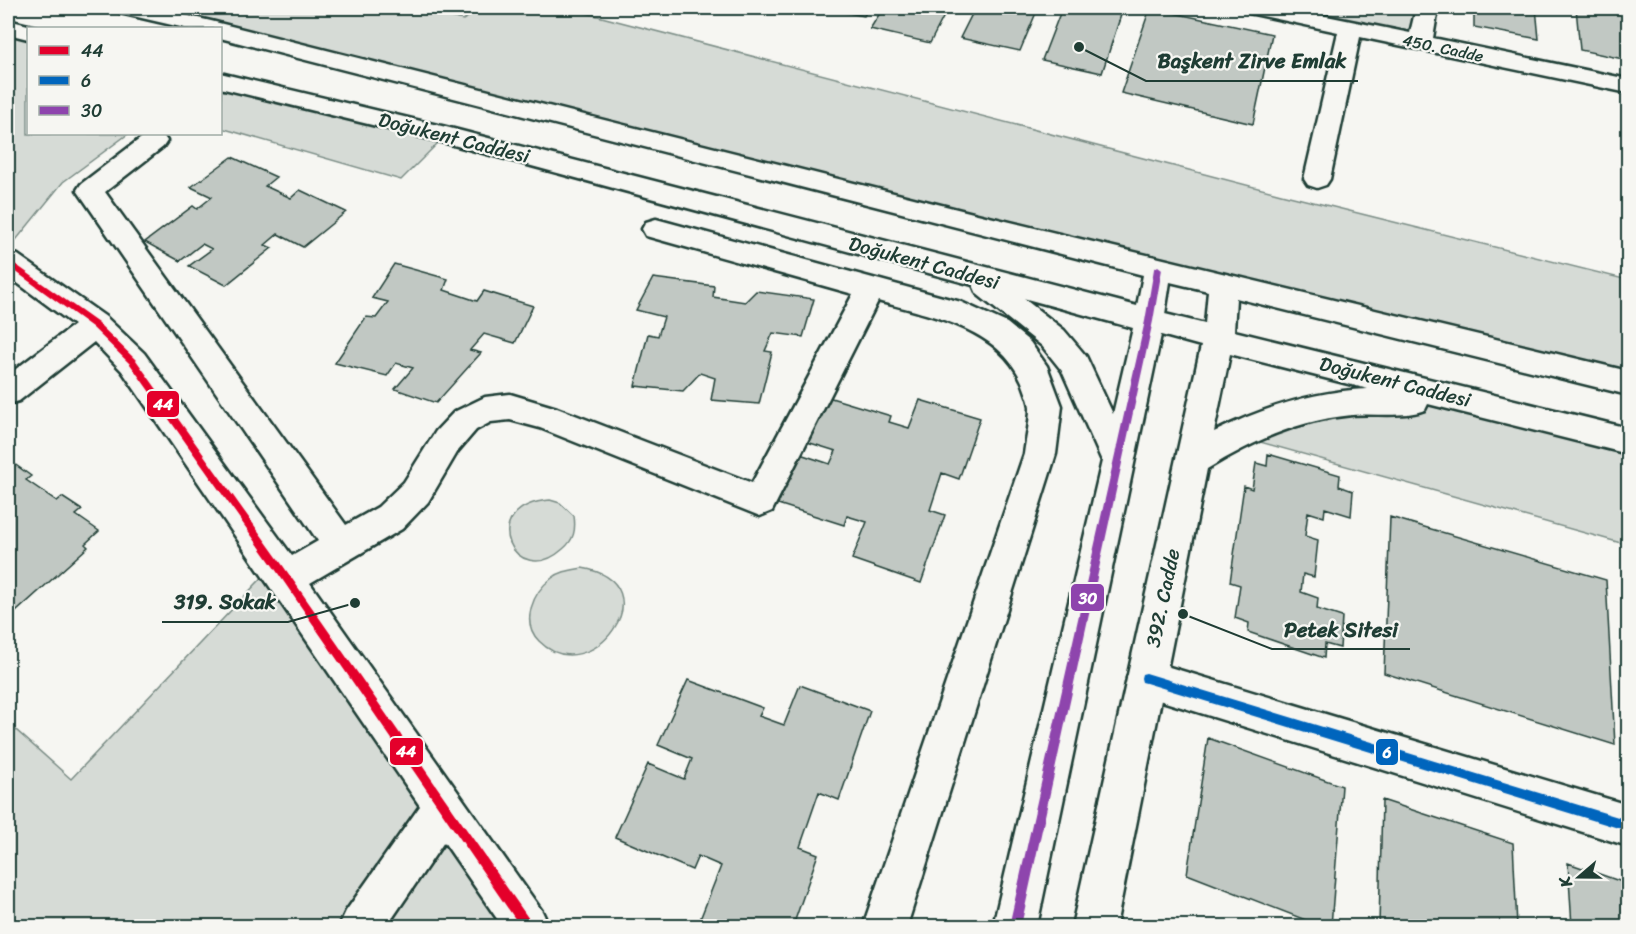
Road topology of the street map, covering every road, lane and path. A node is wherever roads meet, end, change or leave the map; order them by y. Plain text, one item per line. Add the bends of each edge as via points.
1 (128, 8) edge
2 (1257, 8) edge
3 (1427, 8) edge
4 (8, 27) edge
5 (207, 27) edge
6 (1350, 29) junction
7 (27, 32) edge
8 (222, 32) edge
9 (1420, 43) junction
10 (222, 80) edge
11 (1629, 86) edge
12 (154, 141) dead end
13 (1317, 179) dead end
14 (656, 229) dead end
15 (8, 262) edge
16 (1158, 269) junction
17 (974, 276) junction
18 (1223, 285) junction
19 (870, 288) junction
20 (1149, 321) junction
21 (95, 325) junction
22 (1218, 339) junction
23 (1629, 383) edge
24 (8, 392) edge
25 (1485, 404) junction
26 (1629, 441) edge
27 (1192, 461) junction
28 (1118, 462) junction
29 (341, 546) junction
30 (286, 578) junction
31 (1146, 678) junction
32 (444, 807) junction
33 (1629, 826) edge
34 (362, 927) edge
35 (527, 927) edge
36 (885, 927) edge
37 (1015, 927) edge
38 (1094, 927) edge

1 - 5 main road
2 - 6 main road, 450. Cadde
3 - 9 main road
4 - 7 main road
6 - 9 main road, 450. Cadde
6 - 13 main road
8 - 16 main road
9 - 11 main road, 450. Cadde
10 - 17 main road, Doğukent Caddesi via 446,135
12 - 29 main road via 90,190
14 - 19 main road
15 - 21 main road
16 - 18 main road
16 - 20 main road
17 - 20 main road, Doğukent Caddesi
17 - 28 main road via 1027,315 1075,365
18 - 22 main road, 392. Cadde
18 - 23 main road
19 - 29 main road via 760,501 546,417 510,407 485,410 465,421 447,441 416,492 390,518
19 - 36 main road via 951,310 996,331 1019,350 1036,375 1046,406 1040,454
20 - 22 main road, Doğukent Caddesi
20 - 28 main road
21 - 24 main road
21 - 30 main road via 133,362
22 - 25 main road, Doğukent Caddesi
22 - 27 main road, 392. Cadde
25 - 26 main road, Doğukent Caddesi
25 - 27 main road via 1374,399 1313,408 1262,422
27 - 31 main road, 392. Cadde
28 - 37 main road
29 - 30 main road
30 - 32 main road
31 - 33 main road
31 - 38 main road, 392. Cadde
32 - 34 main road
32 - 35 main road

